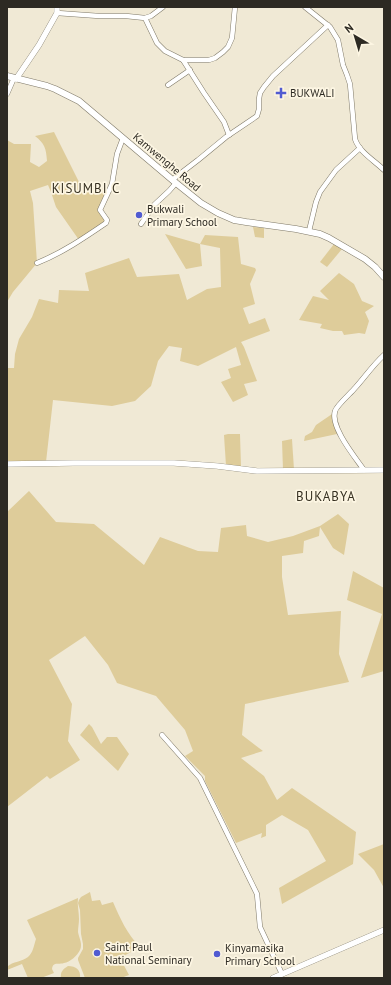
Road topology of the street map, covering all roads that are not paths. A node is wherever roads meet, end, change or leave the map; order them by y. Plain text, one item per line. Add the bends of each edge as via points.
1 (163, 7) edge
2 (235, 7) edge
3 (305, 7) edge
4 (56, 9) edge
5 (145, 18) junction
6 (328, 25) junction
7 (183, 60) junction
8 (190, 70) junction
9 (12, 78) edge
10 (168, 85) dead end
11 (7, 94) edge
12 (229, 135) junction
13 (123, 138) junction
14 (360, 148) junction
15 (384, 170) edge
16 (174, 181) junction
17 (141, 224) dead end
18 (309, 231) junction
19 (37, 263) dead end
20 (384, 277) edge
21 (384, 356) edge
22 (7, 464) edge
23 (364, 470) junction
24 (384, 470) edge
25 (162, 735) dead end
26 (384, 930) edge
27 (282, 974) junction
28 (273, 978) edge

1 - 5 street
2 - 7 street via 232,38 224,52 208,60
3 - 6 street
4 - 5 street via 99,16
4 - 9 street via 39,45
5 - 7 street via 161,48
6 - 12 street via 264,87 260,93 257,116
6 - 14 street via 338,40 350,84 355,139
7 - 8 street
8 - 10 street
8 - 12 street via 224,122
9 - 11 street
9 - 13 main road, Kamwenghe Road via 47,86 79,101
12 - 16 street
13 - 16 main road, Kamwenghe Road
13 - 19 street via 112,184 100,210 107,220 106,223 82,240
14 - 15 street
14 - 18 street via 336,170 320,192
16 - 17 street
16 - 18 main road, Kamwenghe Road via 201,203 234,220
18 - 20 main road, Kamwenghe Road via 329,238 356,254
21 - 23 street via 334,412 337,428
22 - 23 street via 174,464 257,471
23 - 24 street
25 - 27 street via 200,778 257,894 260,927
26 - 27 street
27 - 28 street

